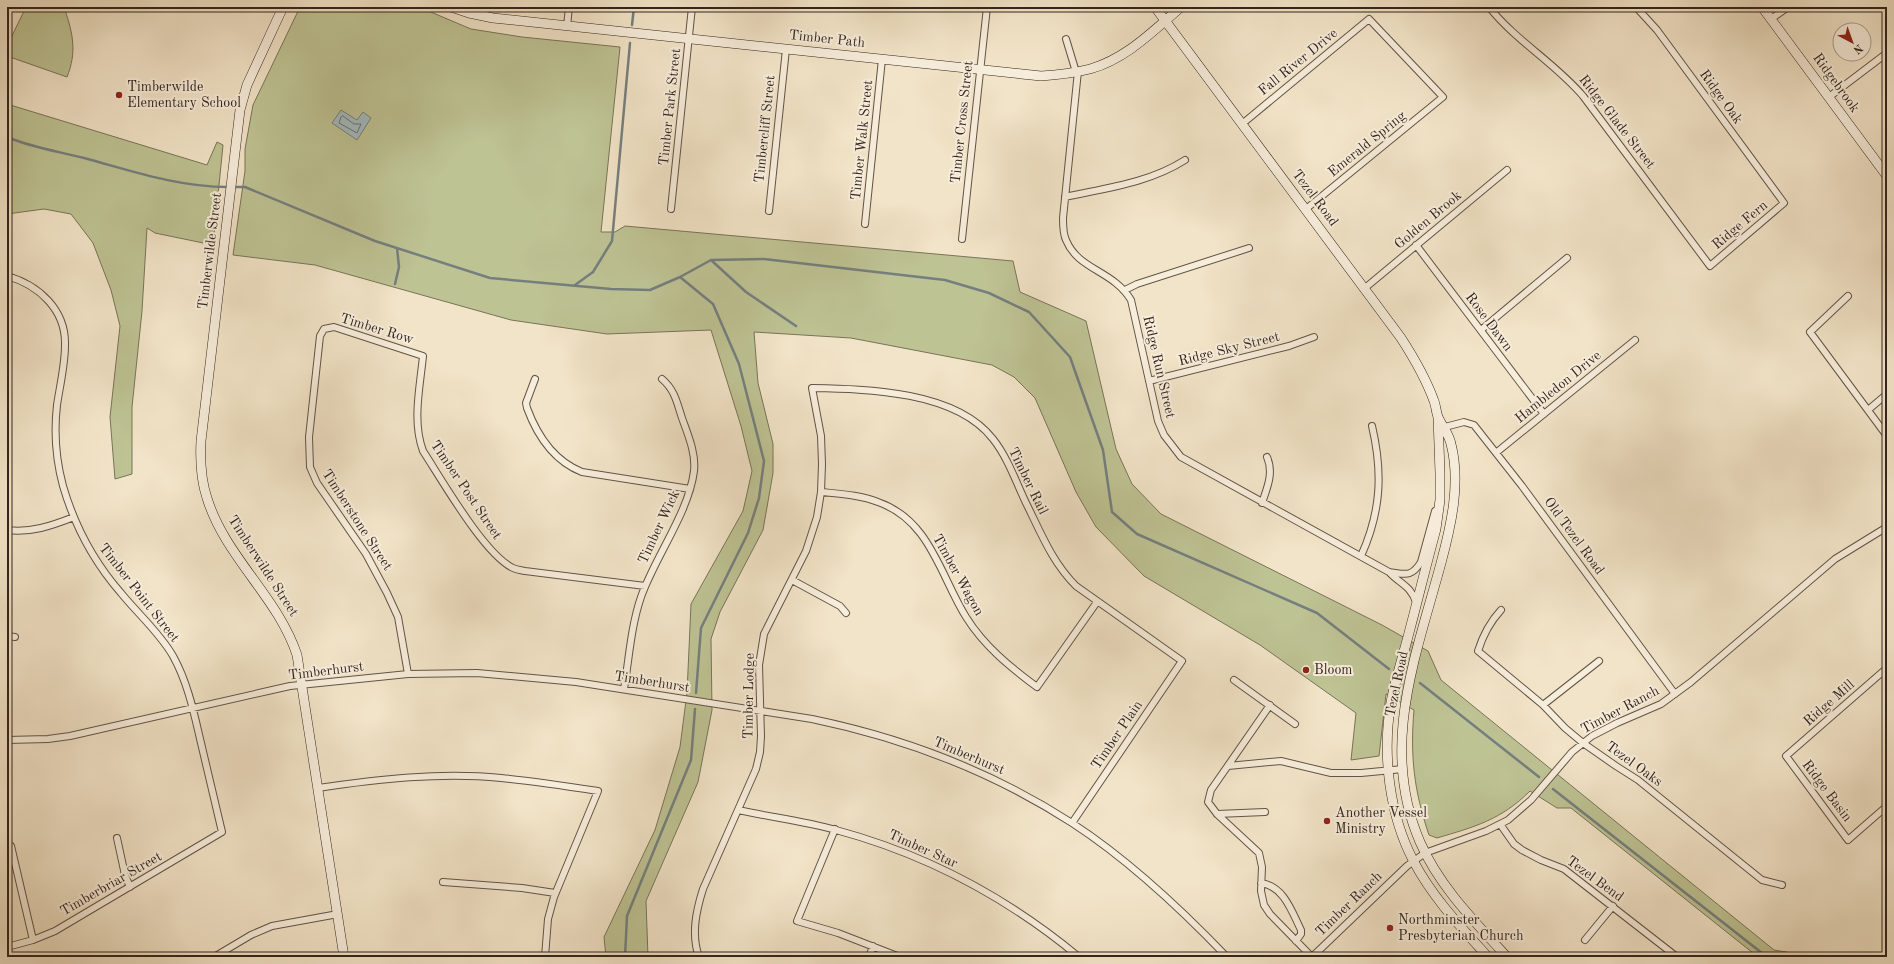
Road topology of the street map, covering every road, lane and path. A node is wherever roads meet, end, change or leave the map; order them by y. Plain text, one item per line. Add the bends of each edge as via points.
1 (283, 7) edge
2 (451, 7) edge
3 (569, 7) edge
4 (692, 7) edge
5 (987, 7) edge
6 (1155, 7) edge
7 (1181, 7) edge
8 (1489, 7) edge
9 (1636, 7) edge
10 (1762, 7) edge
11 (1788, 7) edge
12 (1771, 18) junction
13 (1165, 21) junction
14 (567, 26) junction
15 (689, 39) junction
16 (1066, 39) dead end
17 (786, 49) junction
18 (1887, 53) edge
19 (882, 59) junction
20 (980, 70) junction
21 (1077, 71) junction
22 (1443, 97) joint
23 (1828, 97) junction
24 (1242, 124) junction
25 (1185, 160) dead end
26 (1507, 170) dead end
27 (1887, 176) edge
28 (1065, 197) junction
29 (1784, 203) joint
30 (671, 209) dead end
31 (1306, 209) junction
32 (769, 211) dead end
33 (865, 224) dead end
34 (962, 239) dead end
35 (1416, 244) junction
36 (1249, 248) dead end
37 (1567, 258) dead end
38 (1710, 266) joint
39 (7, 276) edge
40 (1365, 288) junction
41 (1125, 290) junction
42 (1848, 296) dead end
43 (324, 329) joint
44 (1481, 330) junction
45 (1314, 337) dead end
46 (1635, 340) dead end
47 (423, 356) joint
48 (535, 379) dead end
49 (662, 379) dead end
50 (1149, 382) junction
51 (812, 388) joint
52 (1887, 394) edge
53 (1868, 410) junction
54 (1544, 414) junction
55 (1372, 426) dead end
56 (1441, 428) junction
57 (1887, 436) edge
58 (1497, 452) junction
59 (1267, 457) dead end
60 (690, 488) junction
61 (821, 492) junction
62 (1440, 497) junction
63 (1262, 503) junction
64 (74, 518) junction
65 (1887, 527) edge
66 (7, 530) edge
67 (1361, 556) junction
68 (1389, 572) junction
69 (792, 580) junction
70 (645, 586) junction
71 (1097, 602) junction
72 (1417, 604) junction
73 (1501, 610) dead end
74 (846, 613) dead end
75 (7, 636) edge
76 (15, 637) dead end
77 (1182, 661) joint
78 (1599, 661) dead end
79 (1887, 668) edge
80 (408, 674) junction
81 (1234, 680) dead end
82 (302, 685) junction
83 (624, 689) junction
84 (1675, 694) junction
85 (1270, 705) junction
86 (1543, 705) junction
87 (193, 708) junction
88 (760, 711) junction
89 (1295, 724) dead end
90 (7, 740) edge
91 (1583, 743) junction
92 (1786, 756) joint
93 (1228, 766) junction
94 (1403, 769) junction
95 (1389, 771) junction
96 (318, 788) junction
97 (1887, 806) edge
98 (738, 810) junction
99 (1265, 812) dead end
100 (1216, 814) junction
101 (1072, 823) junction
102 (1500, 824) junction
103 (835, 829) junction
104 (222, 832) joint
105 (117, 838) dead end
106 (9, 846) edge
107 (1425, 853) junction
108 (1413, 861) junction
109 (443, 882) dead end
110 (1261, 883) junction
111 (1782, 885) dead end
112 (130, 886) junction
113 (555, 892) junction
114 (1613, 906) junction
115 (338, 914) junction
116 (33, 940) junction
117 (1585, 940) dead end
118 (1296, 941) junction
119 (873, 946) junction
120 (7, 947) edge
121 (224, 954) edge
122 (214, 957) edge
123 (344, 957) edge
124 (545, 957) edge
125 (699, 957) edge
126 (869, 957) edge
127 (900, 957) edge
128 (1079, 957) edge
129 (1227, 957) edge
130 (1312, 957) edge
131 (1488, 957) edge
132 (1507, 957) edge
133 (1677, 957) edge

1 - 82 street, Timberwilde Street via 243,97 239,118 201,441 201,471 207,499 223,533 285,625 297,655
2 - 14 street, Timber Path via 469,14 493,18
3 - 14 street
4 - 15 street, Timber Park Street
5 - 20 street, Timber Cross Street
6 - 13 street, Tezel Road
7 - 13 street, Timber Path
8 - 38 street, Ridge Glade Street via 1522,40 1569,79
9 - 29 street, Ridge Oak via 1657,30
10 - 12 street, Ridgebrook
11 - 12 street
12 - 23 street, Ridgebrook
13 - 21 street, Timber Path via 1120,56
13 - 24 street, Tezel Road
14 - 15 street, Timber Path
15 - 17 street, Timber Path
15 - 30 street, Timber Park Street
16 - 21 street
17 - 19 street, Timber Path
17 - 32 street, Timbercliff Street
18 - 23 street
19 - 20 street, Timber Path
19 - 33 street, Timber Walk Street
20 - 21 street, Timber Path via 1041,76
20 - 34 street, Timber Cross Street
21 - 28 street, Ridge Run Street
22 - 24 street, Fall River Drive via 1369,19
22 - 31 street, Emerald Spring
23 - 27 street, Ridgebrook
24 - 31 street, Tezel Road
25 - 28 street via 1148,178
26 - 35 street, Golden Brook
28 - 41 street, Ridge Run Street via 1065,239 1073,252 1083,262 1111,278
29 - 38 street, Ridge Fern
31 - 40 street, Tezel Road
35 - 40 street, Golden Brook
35 - 44 street, Rose Dawn
36 - 41 street
37 - 44 street
39 - 64 street, Timber Point Street via 26,283 44,296 54,308 63,328 64,358 56,432 62,479
40 - 56 street, Tezel Road via 1412,354 1434,401
41 - 50 street, Ridge Run Street via 1134,308
42 - 53 street via 1810,332
43 - 47 street, Timber Row via 334,327
43 - 80 street, Timberstone Street via 320,336 309,437 310,467 317,483 366,554 387,593 398,617
44 - 54 street, Rose Dawn
45 - 50 street, Ridge Sky Street via 1289,346
46 - 54 street, Hambledon Drive
47 - 70 street, Timber Post Street via 416,426 418,439 423,451 487,546 513,568
48 - 60 street via 526,403 527,408 544,443 566,464 582,472
49 - 60 street, Timber Wick via 672,388 692,446 694,471
50 - 63 street, Ridge Run Street via 1158,422 1173,450
51 - 61 street, Timber Lodge via 821,436
51 - 71 street, Timber Rail via 903,395 952,408 970,418 986,431 999,448 1056,564 1076,586
52 - 53 street
53 - 57 street
54 - 58 street, Hambledon Drive
55 - 67 street via 1379,464 1379,497 1374,521
56 - 58 street, Old Tezel Road via 1464,422 1474,426
56 - 62 street, Tezel Road
56 - 94 street, Tezel Road via 1451,444 1454,469 1453,511 1405,698
58 - 84 street, Old Tezel Road
59 - 63 street via 1270,463 1270,478
60 - 70 street, Timber Wick
61 - 69 street, Timber Lodge via 814,530
61 - 71 street, Timber Wagon via 877,501 911,521 926,540 966,617 977,632 1007,665 1037,687
62 - 68 street, Ridge Run Street via 1417,568 1408,574
62 - 72 street, Tezel Road via 1436,529
63 - 67 street, Ridge Run Street
64 - 66 street via 36,530
64 - 87 street, Timber Point Street via 102,571 172,654 186,683
65 - 84 street, Timber Ranch via 1835,559
67 - 68 street, Ridge Run Street
68 - 72 street, Ridge Run Street via 1397,581 1409,588
69 - 74 street via 840,606
69 - 88 street, Timber Lodge via 763,640 759,665
70 - 83 street, Timber Wick via 635,621
71 - 77 street, Timber Rail
72 - 95 street, Tezel Road via 1391,702
73 - 86 street, Tezel Oaks via 1484,632 1478,651
75 - 76 street
77 - 101 street, Timber Plain
78 - 86 street
79 - 92 street, Ridge Mill
80 - 82 street, Timberhurst
80 - 83 street, Timberhurst via 477,673
81 - 85 street
82 - 87 street, Timberhurst
82 - 96 street, Timberwilde Street
83 - 88 street, Timberhurst
84 - 91 street, Timber Ranch via 1661,704 1602,730
85 - 89 street
85 - 93 street
86 - 91 street, Tezel Oaks
87 - 90 street, Timberhurst via 70,736
87 - 104 street, Timber Point Street
88 - 98 street, Timber Lodge via 761,736 758,758 754,776
88 - 101 street, Timberhurst via 849,726 896,740 963,765 1025,795
91 - 102 street, Timber Ranch via 1564,760 1531,800
91 - 111 street, Tezel Oaks via 1638,780 1762,880
92 - 97 street, Ridge Basin via 1848,840
93 - 95 street via 1281,761 1331,773
93 - 100 street via 1211,790 1208,799
94 - 95 street
94 - 107 street, Tezel Road via 1412,818
95 - 108 street, Tezel Road via 1399,823
96 - 113 street via 367,781 430,777 500,778 598,791
96 - 115 street, Timberwilde Street
98 - 103 street, Timber Star
98 - 125 street, Timber Lodge via 696,908 695,927
99 - 100 street
100 - 110 street via 1259,853 1262,867
101 - 129 street, Timberhurst via 1103,844 1147,881
102 - 107 street, Timber Ranch
102 - 114 street, Tezel Bend via 1514,844 1522,850 1564,869
103 - 119 street via 797,921
103 - 128 street, Timber Star via 901,851 947,871 1021,913
104 - 112 street, Timberbriar Street
105 - 112 street
106 - 116 street
107 - 108 street, Timber Ranch
107 - 132 street, Tezel Road via 1458,902
108 - 130 street, Timber Ranch
108 - 131 street, Tezel Road via 1444,908
109 - 113 street
110 - 118 street via 1264,905
110 - 118 street via 1277,889 1284,897 1301,930
112 - 116 street, Timberbriar Street via 55,931
113 - 124 street via 548,919
114 - 117 street
114 - 133 street, Tezel Bend
115 - 121 street via 272,926 251,935
115 - 123 street, Timberwilde Street
116 - 120 street, Timberbriar Street
118 - 130 street
119 - 126 street
119 - 127 street
121 - 122 street

